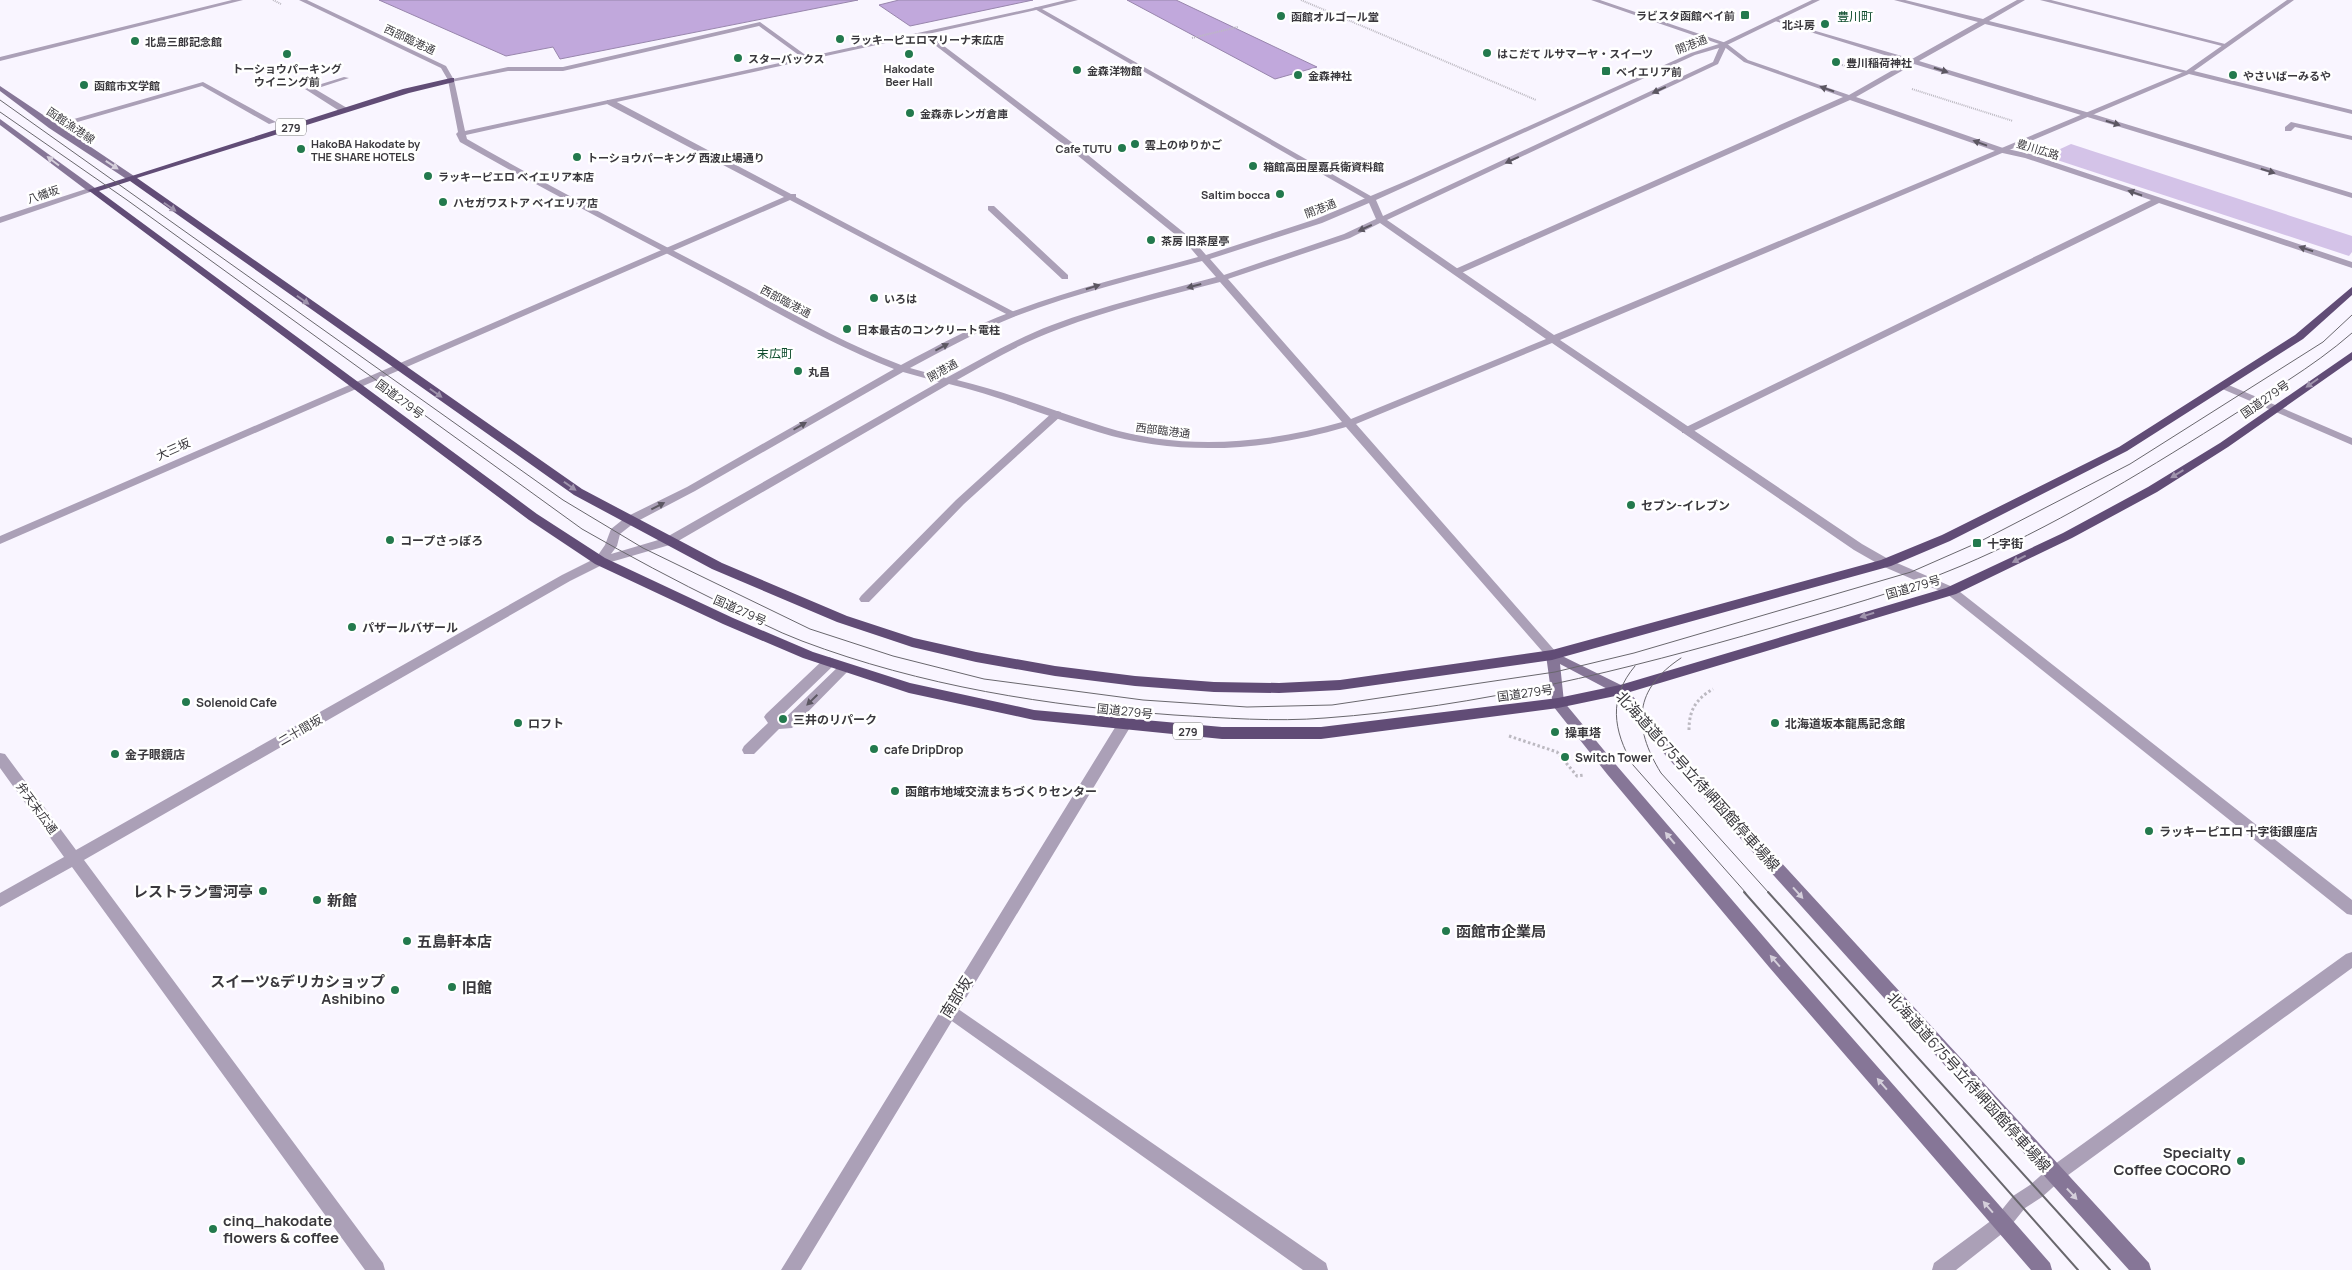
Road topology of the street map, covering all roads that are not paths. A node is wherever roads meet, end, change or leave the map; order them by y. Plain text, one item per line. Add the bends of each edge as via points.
1 (240, 0) edge
2 (302, 0) edge
3 (1075, 0) edge
4 (1594, 0) edge
5 (1817, 0) edge
6 (1897, 0) edge
7 (2022, 0) edge
8 (2043, 0) edge
9 (2291, 0) edge
10 (1036, 8) junction
11 (1777, 20) junction
12 (1984, 22) junction
13 (923, 33) junction
14 (1724, 44) junction
15 (2226, 45) junction
16 (0, 59) edge
17 (809, 60) junction
18 (1914, 62) junction
19 (2188, 72) junction
20 (346, 78) dead end
21 (451, 80) junction
22 (0, 88) edge
23 (1850, 97) junction
24 (610, 102) junction
25 (344, 110) junction
26 (2352, 112) edge
27 (2087, 115) junction
28 (71, 122) dead end
29 (272, 122) dead end
30 (1, 123) edge
31 (2288, 129) dead end
32 (460, 134) junction
33 (2352, 138) edge
34 (2002, 150) junction
35 (131, 178) junction
36 (92, 190) junction
37 (793, 196) junction
38 (2352, 196) edge
39 (1372, 199) junction
40 (2158, 200) junction
41 (991, 208) dead end
42 (0, 220) edge
43 (1381, 220) junction
44 (665, 250) junction
45 (1205, 258) junction
46 (2352, 264) edge
47 (1456, 272) junction
48 (1065, 277) dead end
49 (1223, 278) junction
50 (2352, 290) edge
51 (1013, 314) junction
52 (1552, 338) junction
53 (2352, 355) edge
54 (398, 366) junction
55 (900, 369) junction
56 (946, 380) junction
57 (357, 384) junction
58 (2224, 386) junction
59 (2276, 409) junction
60 (1057, 414) junction
61 (1349, 425) junction
62 (1686, 431) junction
63 (2352, 442) edge
64 (630, 520) junction
65 (0, 540) edge
66 (669, 541) junction
67 (600, 561) junction
68 (1886, 563) junction
69 (1951, 591) junction
70 (865, 600) dead end
71 (1552, 655) junction
72 (829, 662) junction
73 (845, 668) junction
74 (1620, 690) junction
75 (1558, 703) junction
76 (776, 724) junction
77 (1124, 725) junction
78 (749, 750) dead end
79 (0, 758) edge
80 (74, 858) junction
81 (0, 901) edge
82 (2352, 909) edge
83 (2352, 959) edge
84 (948, 1009) junction
85 (2054, 1175) junction
86 (2002, 1223) junction
87 (376, 1270) edge
88 (790, 1270) edge
89 (1319, 1270) edge
90 (1941, 1270) edge
91 (2043, 1270) edge
92 (2142, 1270) edge

1 - 16 street
2 - 21 street, 西部臨港通 via 444,67
3 - 10 street
4 - 14 street, 豊川広路
5 - 11 street
6 - 12 street
7 - 12 street
8 - 15 street
9 - 15 street, 西部臨港通
10 - 13 street
10 - 39 street
11 - 14 street
11 - 18 street
12 - 18 street
12 - 19 street
13 - 17 street
13 - 45 street via 1075,149 1190,242
23 -> 14 street, 豊川広路 via 1746,61
14 - 39 street, 開港通 via 1693,54 1561,112
14 -> 43 street, 開港通 via 1716,63
15 - 19 street, 西部臨港通
17 - 21 street via 760,24 563,69 508,70
17 - 24 street
18 - 23 street
18 -> 27 street
19 - 26 street
19 - 27 street, 西部臨港通
20 - 25 street via 309,89
21 - 25 highway, 279
21 - 32 street
22 -> 35 main road, 函館漁港線
34 -> 23 street, 豊川広路
23 - 47 street
24 - 32 street
24 - 37 street
25 - 35 highway, 279
27 - 34 street, 西部臨港通
27 -> 38 street
28 - 29 street via 203,84
36 -> 30 main road
31 - 33 street via 2294,124
32 - 44 street, 西部臨港通 via 463,140 475,147
40 -> 34 street, 豊川広路
34 - 52 street, 西部臨港通
35 - 36 highway, 279
35 -> 54 highway, 国道279号
36 - 42 street, 八幡坂
36 - 57 highway, 国道279号 / 279
37 - 44 street, 大三坂
37 - 51 street
39 - 43 street
39 - 45 street, 開港通 via 1319,222
46 -> 40 street, 豊川広路
40 - 62 street
41 - 48 street
43 - 47 street
43 -> 49 street, 開港通 via 1330,242
44 - 54 street, 大三坂
44 - 55 street, 西部臨港通 via 865,355
45 - 49 street
51 -> 45 street, 開港通 via 1125,277
47 - 52 street
49 -> 56 street, 開港通 via 1055,327
49 - 61 street
50 - 58 highway, 国道279号 via 2299,337
55 -> 51 street, 開港通 via 962,336
52 - 61 street, 西部臨港通
52 - 62 street
53 -> 59 highway, 国道279号 / 279
54 - 57 street, 大三坂
54 -> 64 highway, 国道279号 via 578,492
55 - 56 street, 西部臨港通
64 -> 55 street, 開港通 via 691,489
56 - 60 street, 西部臨港通 via 988,390
56 - 66 street, 開港通
57 - 65 street, 大三坂
57 - 67 highway, 国道279号 / 279 via 533,517
58 - 59 street
58 - 68 highway, 国道279号 via 2115,453 2005,510
59 - 63 street
59 -> 69 highway, 国道279号 / 279 via 2180,473 2103,517
60 - 61 street, 西部臨港通 via 1127,436 1200,445 1257,441
60 - 70 street via 960,502
61 - 71 street
62 - 68 street
64 - 66 highway, 国道279号
64 - 67 street, 開港通 via 615,532
66 - 67 street, 開港通
66 - 71 highway, 国道279号 via 717,566 842,619 912,642 1055,671 1134,681 1278,688 1340,685
67 - 72 highway, 国道279号 / 279 via 728,621
67 - 80 street, 二十間坂
68 - 69 street
68 - 71 highway, 国道279号
69 -> 74 highway, 国道279号 / 279
69 - 82 street
71 - 74 main road, 北海道道675号立待岬函館停車場線
71 - 75 main road
72 - 73 highway, 国道279号 / 279
72 - 76 street via 772,717
73 -> 76 street via 787,724
73 - 77 highway, 国道279号 / 279 via 976,704 1034,715
74 - 75 highway, 国道279号 / 279
74 -> 85 main road, 北海道道675号立待岬函館停車場線 via 1671,752
75 - 77 highway, 国道279号 / 279 via 1321,733 1222,733
86 -> 75 main road via 1756,940
76 - 78 street
77 - 84 street, 南部坂
79 - 80 street, 弁天末広通
80 - 81 street, 二十間坂
80 - 87 street, 弁天末広通
83 - 85 street
84 - 88 street, 南部坂
84 - 89 street
85 - 86 street via 2019,1202
85 -> 92 main road, 北海道道675号立待岬函館停車場線
86 - 90 street
86 - 91 main road

